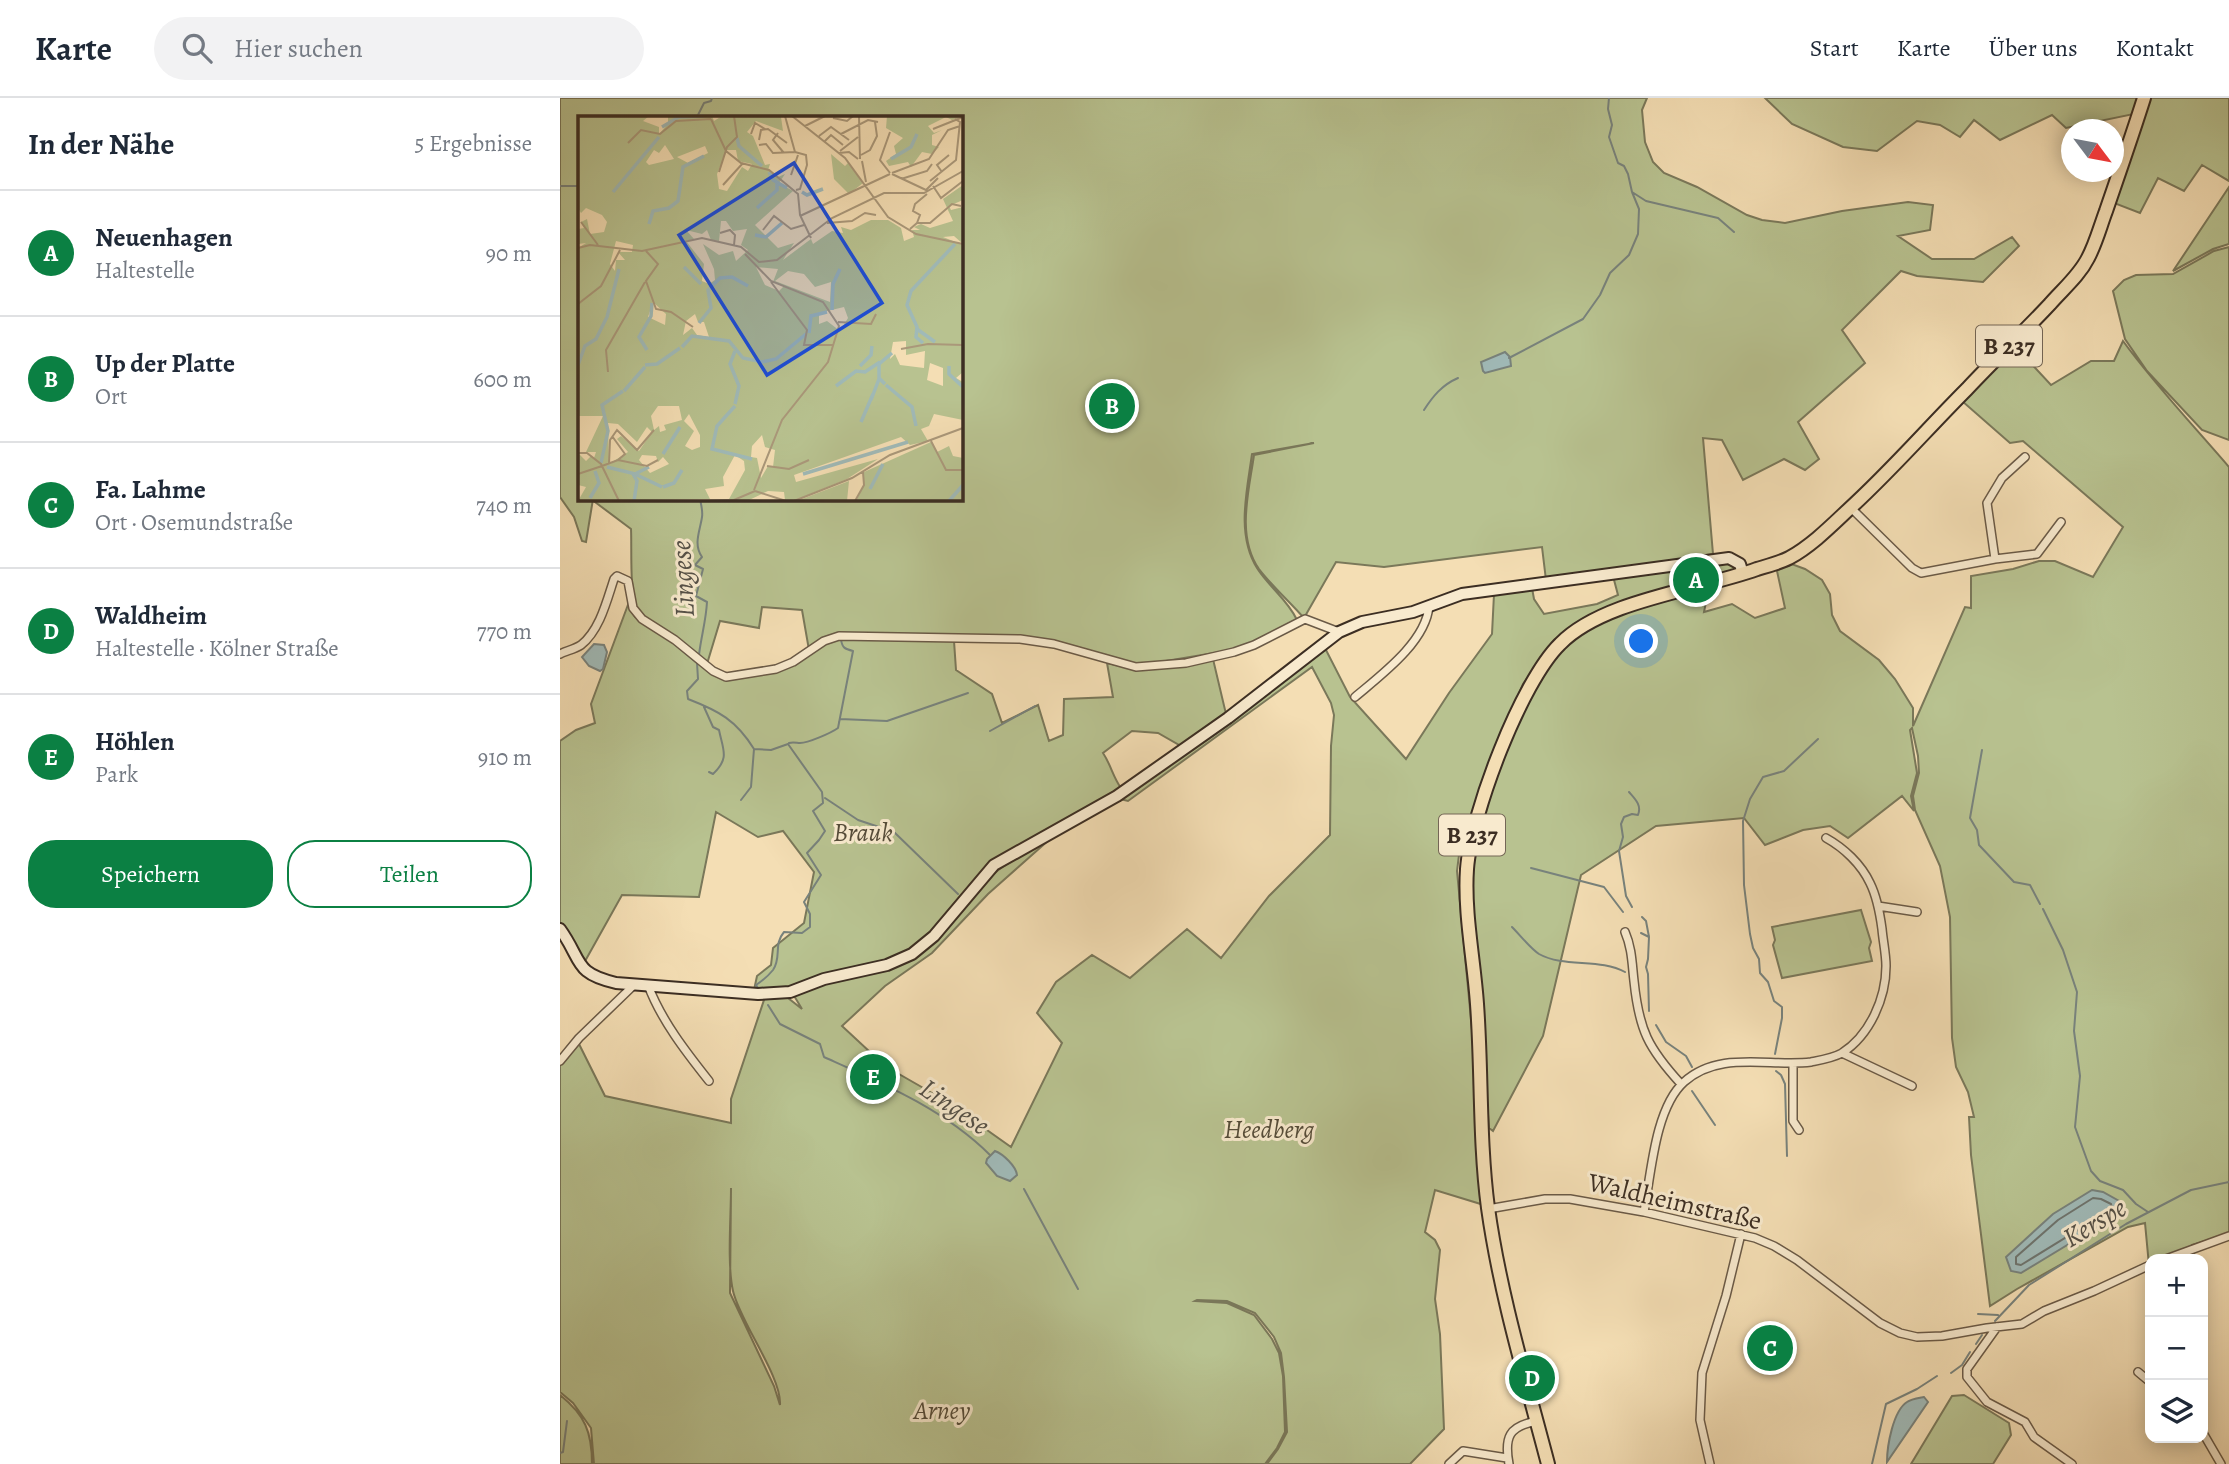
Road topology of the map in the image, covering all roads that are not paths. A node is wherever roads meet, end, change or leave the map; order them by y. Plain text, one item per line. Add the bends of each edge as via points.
1 (2144, 98) edge
2 (2025, 457) dead end
3 (1851, 508) junction
4 (2061, 523) dead end
5 (1995, 559) junction
6 (1743, 574) junction
7 (1429, 606) junction
8 (1339, 632) junction
9 (560, 654) edge
10 (1355, 697) dead end
11 (1826, 838) dead end
12 (1878, 906) junction
13 (1917, 912) dead end
14 (560, 929) edge
15 (1625, 932) dead end
16 (635, 984) junction
17 (648, 985) junction
18 (1842, 1053) junction
19 (560, 1061) edge
20 (1793, 1064) junction
21 (709, 1081) dead end
22 (1681, 1084) junction
23 (1912, 1087) dead end
24 (1799, 1130) dead end
25 (1488, 1209) junction
26 (1644, 1212) junction
27 (1741, 1234) junction
28 (2229, 1237) edge
29 (2179, 1254) edge
30 (2145, 1267) edge
31 (1997, 1327) junction
32 (2138, 1372) dead end
33 (2148, 1380) edge
34 (1537, 1421) junction
35 (2208, 1442) edge
36 (1508, 1461) edge
37 (1449, 1464) edge
38 (1548, 1464) edge
39 (1710, 1464) edge
40 (2072, 1464) edge
41 (2221, 1464) edge

1 - 3 main road, B 237 via 2082,268
2 - 5 street via 2002,478 1987,503
3 - 5 street via 1921,573
3 - 6 main road, B 237 via 1788,559
4 - 5 street via 2036,554
6 - 7 street via 1740,564 1729,558 1462,594
6 - 25 main road, B 237 via 1631,605 1577,629 1543,666 1508,733 1474,827 1466,891
7 - 8 street
7 - 10 street via 1415,639
8 - 9 street via 1305,619 1234,652 1186,663 1136,667 1020,639 839,636 776,669 726,677 642,619 633,608 628,581 617,576 589,635
8 - 17 street via 1117,796 994,865 934,936 912,954 790,992 758,995
11 - 12 street via 1856,863 1870,882
12 - 13 street
12 - 18 street via 1886,964 1884,986 1869,1024
14 - 16 street via 591,976
15 - 22 street via 1631,945 1642,1028 1648,1044
16 - 17 street
16 - 19 street
17 - 21 street via 661,1013
18 - 20 street
18 - 23 street
20 - 22 street via 1742,1061 1710,1066
20 - 24 street via 1793,1121
22 - 26 street via 1668,1102 1660,1128
25 - 26 street, Waldheimstraße via 1558,1199
25 - 34 main road, B 237
26 - 27 street, Waldheimstraße
27 - 31 street, Waldheimstraße via 1786,1253 1875,1320 1904,1334 1934,1337
27 - 39 street via 1702,1373 1700,1420
28 - 29 street
30 - 31 street, Waldheimstraße via 2022,1324
31 - 40 street via 1967,1370 1967,1377 1987,1402 2025,1422 2034,1437
32 - 33 street
34 - 36 street via 1511,1432 1506,1442
34 - 38 main road, B 237
35 - 41 street
36 - 37 street via 1463,1451

